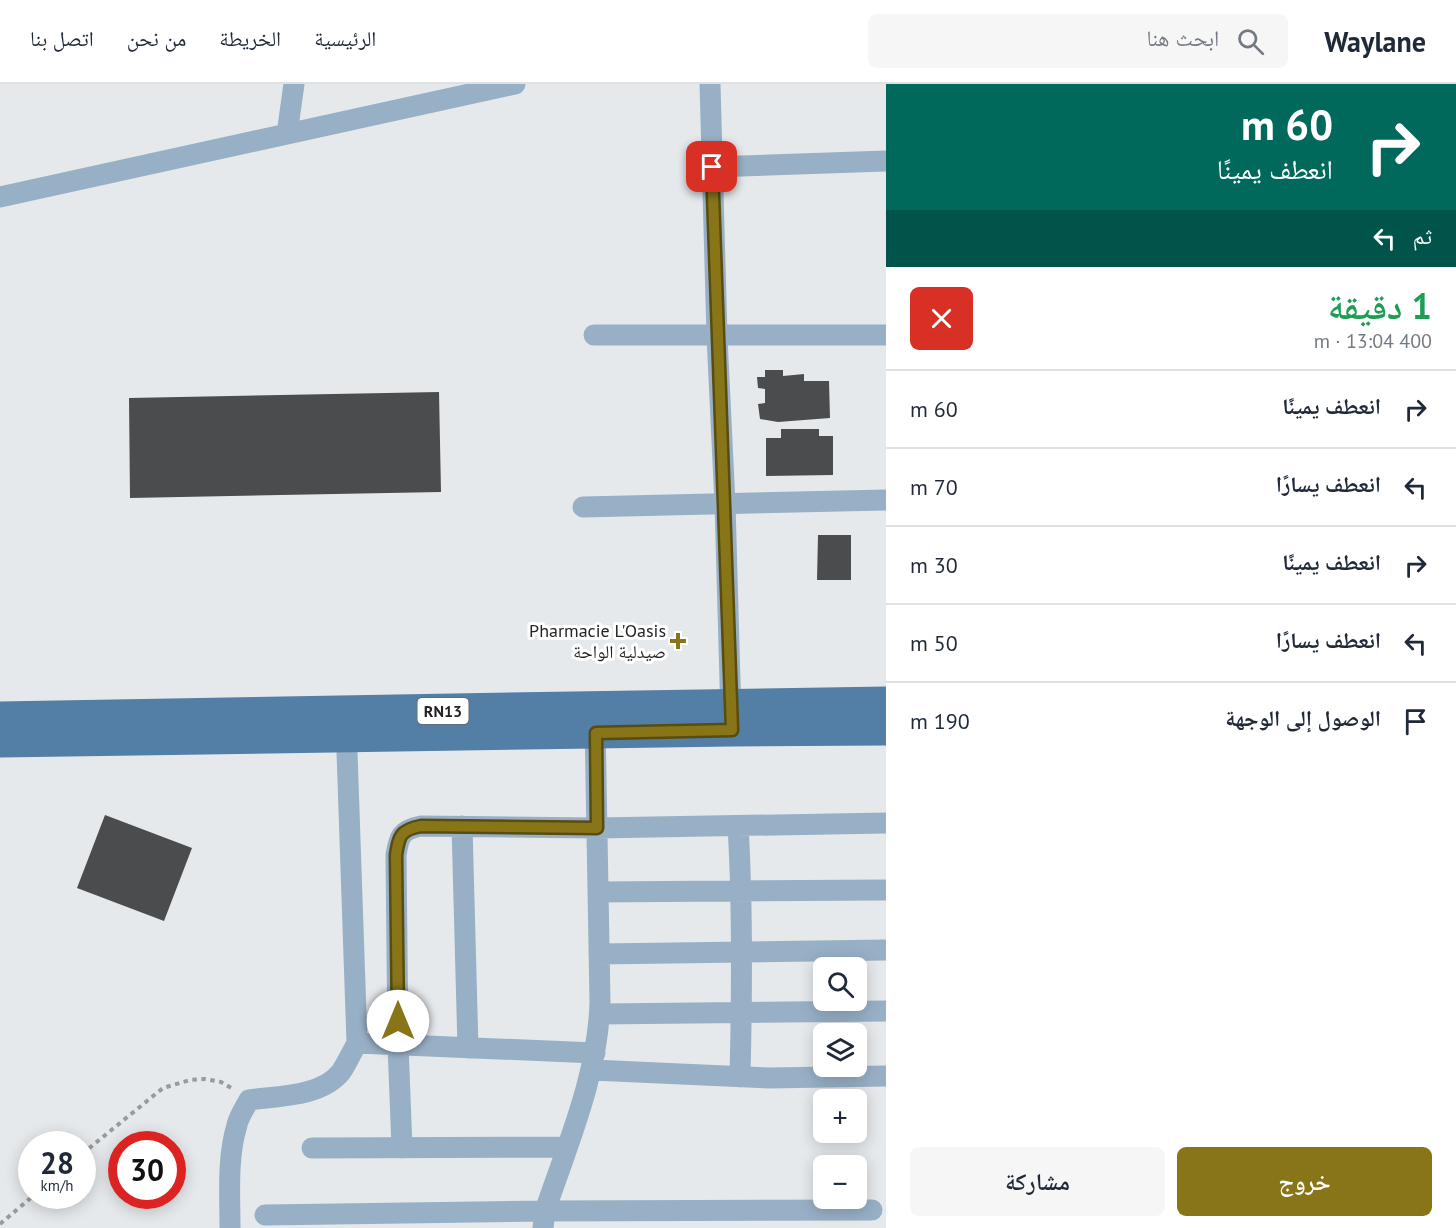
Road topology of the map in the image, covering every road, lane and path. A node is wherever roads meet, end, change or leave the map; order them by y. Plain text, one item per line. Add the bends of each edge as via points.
1 (294, 84) edge
2 (515, 84) edge
3 (710, 84) edge
4 (287, 134) junction
5 (886, 161) edge
6 (712, 167) junction
7 (0, 197) edge
8 (594, 335) dead end
9 (717, 336) junction
10 (886, 336) edge
11 (886, 500) edge
12 (725, 504) junction
13 (584, 507) dead end
14 (886, 703) edge
15 (731, 717) junction
16 (0, 718) edge
17 (596, 720) junction
18 (346, 725) junction
19 (886, 729) edge
20 (0, 741) edge
21 (886, 824) edge
22 (462, 826) junction
23 (738, 826) junction
24 (597, 828) junction
25 (886, 890) edge
26 (742, 891) junction
27 (598, 892) junction
28 (886, 950) edge
29 (742, 951) junction
30 (599, 954) junction
31 (886, 1011) edge
32 (741, 1012) junction
33 (600, 1014) junction
34 (357, 1043) junction
35 (398, 1045) junction
36 (468, 1048) junction
37 (593, 1061) junction
38 (886, 1076) edge
39 (740, 1077) junction
40 (249, 1100) junction
41 (96, 1143) edge
42 (566, 1147) junction
43 (312, 1148) dead end
44 (402, 1148) junction
45 (18, 1209) edge
46 (265, 1215) dead end
47 (875, 1217) edge
48 (717, 1219) edge
49 (544, 1220) edge
50 (0, 1224) edge
51 (230, 1228) edge

1 - 4 street
2 - 4 street
3 - 6 street
4 - 7 street
5 - 6 street
6 - 9 street
8 - 9 street
9 - 10 street
9 - 12 street
11 - 12 street
12 - 13 street
12 - 15 street
14 - 15 main road, RN13
15 - 17 main road, RN13
15 - 19 main road, RN13
16 - 18 main road, RN13
17 - 18 main road, RN13
17 - 24 street
18 - 20 main road, RN13
18 - 34 street
21 - 23 street
22 - 24 street
22 - 35 street via 411,828 398,839
22 - 36 street
23 - 24 street
23 - 26 street
24 - 27 street
25 - 26 street
26 - 27 street
26 - 29 street
27 - 30 street
28 - 29 street
29 - 30 street
29 - 32 street
30 - 33 street
31 - 32 street
32 - 33 street
32 - 39 street
33 - 37 street
34 - 35 street
34 - 40 street via 340,1073 324,1084 303,1094
35 - 36 street
35 - 44 street
36 - 37 street
37 - 39 street
37 - 42 street
38 - 39 street
40 - 41 path via 222,1082 190,1080 164,1089
40 - 51 street via 232,1144
42 - 44 street
42 - 49 street
43 - 44 street
45 - 50 path
46 - 49 street
47 - 48 street
48 - 49 street

